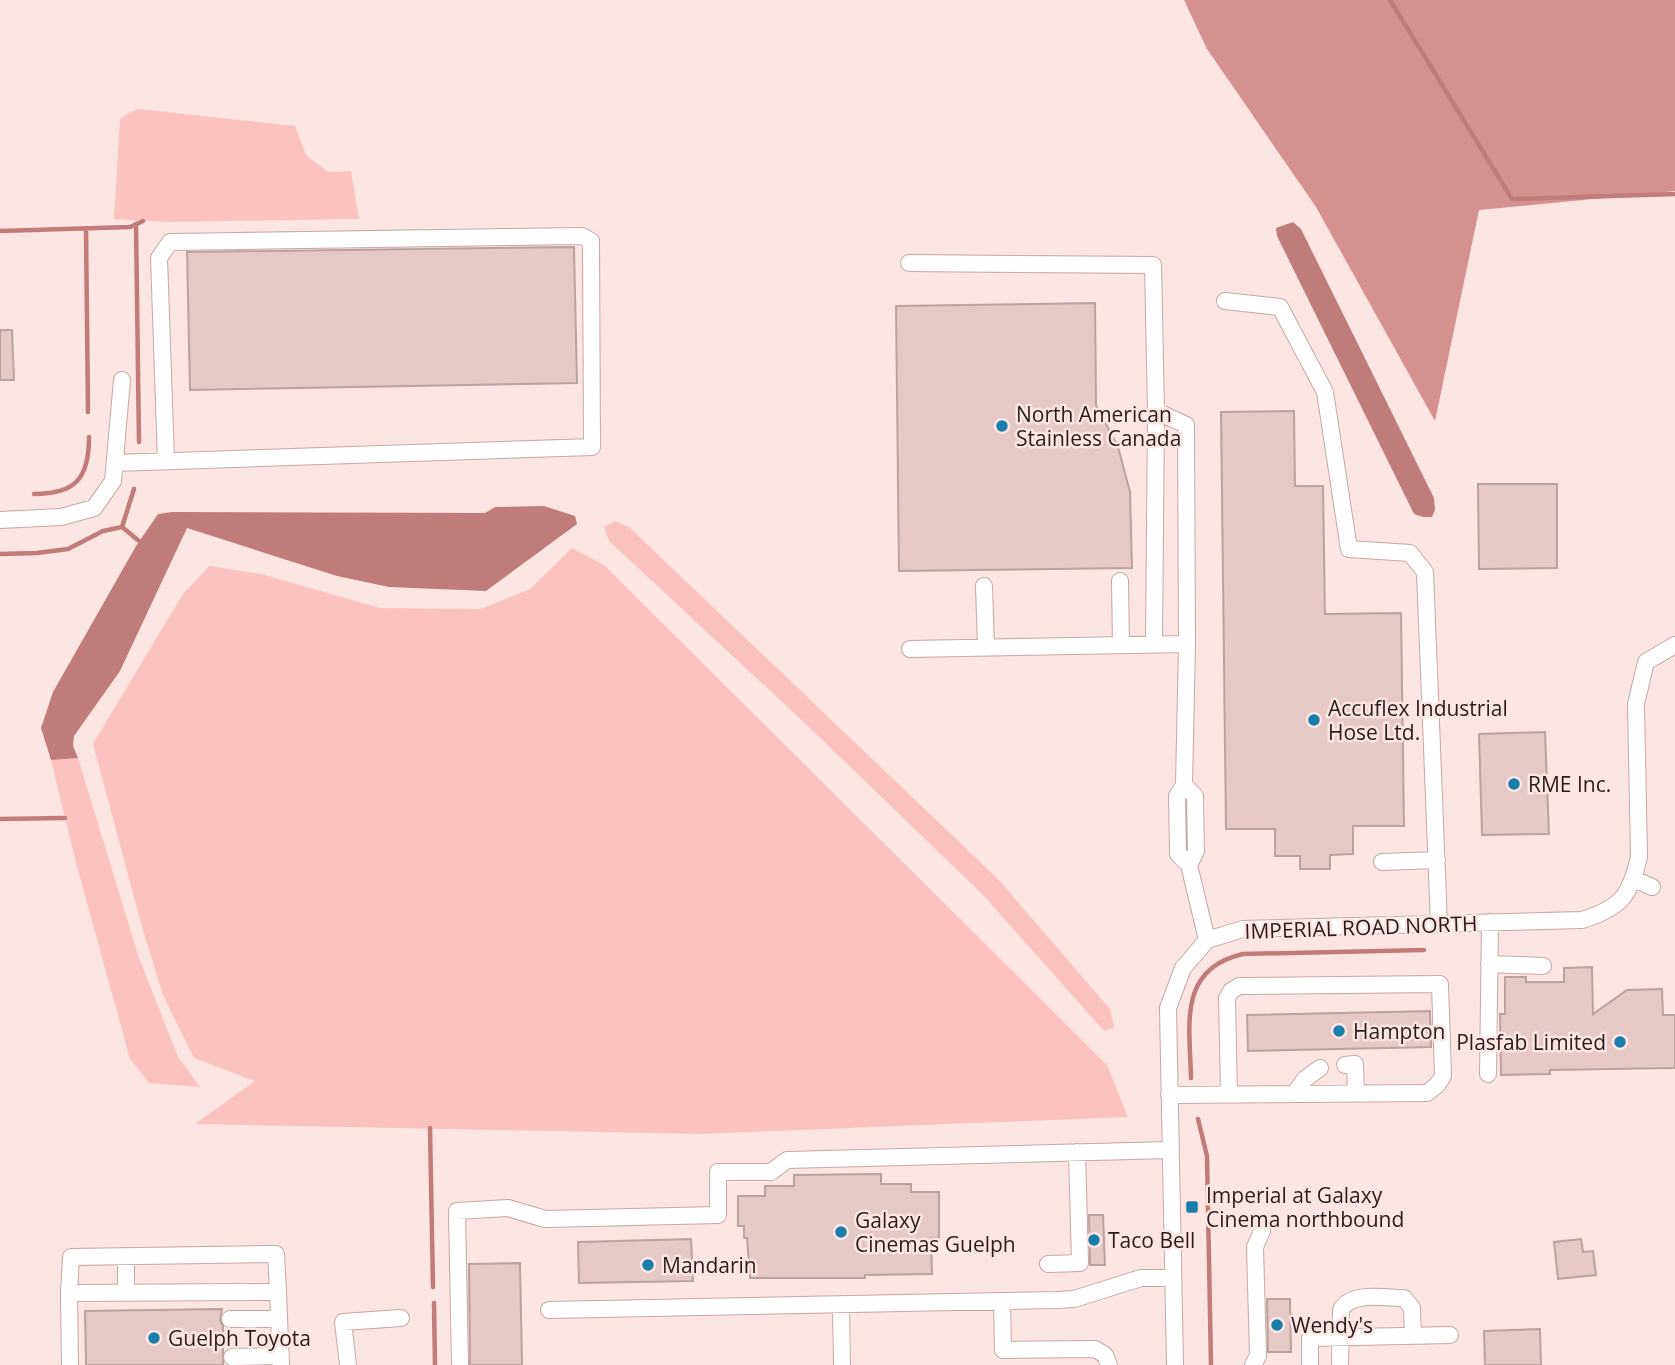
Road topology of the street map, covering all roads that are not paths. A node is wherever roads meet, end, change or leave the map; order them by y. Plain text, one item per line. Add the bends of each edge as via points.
1 (909, 263) dead end
2 (1225, 301) dead end
3 (122, 380) dead end
4 (1156, 411) junction
5 (166, 461) junction
6 (115, 463) junction
7 (0, 520) edge
8 (1120, 580) dead end
9 (984, 586) dead end
10 (1154, 643) junction
11 (1121, 644) junction
12 (1186, 644) junction
13 (1675, 645) edge
14 (986, 647) junction
15 (910, 649) dead end
16 (1437, 860) junction
17 (1382, 862) dead end
18 (1634, 879) junction
19 (1652, 887) dead end
20 (1490, 922) junction
21 (1439, 924) junction
22 (1208, 940) junction
23 (1489, 964) junction
24 (1542, 966) dead end
25 (1345, 1065) dead end
26 (1320, 1068) dead end
27 (1488, 1074) dead end
28 (1356, 1093) junction
29 (1229, 1094) junction
30 (1294, 1094) junction
31 (1169, 1095) junction
32 (1170, 1150) junction
33 (1077, 1152) junction
34 (1262, 1231) dead end
35 (126, 1257) junction
36 (1048, 1264) dead end
37 (1173, 1278) junction
38 (278, 1292) junction
39 (69, 1293) junction
40 (126, 1293) junction
41 (1002, 1301) junction
42 (841, 1304) junction
43 (548, 1310) dead end
44 (401, 1318) dead end
45 (279, 1319) junction
46 (230, 1320) dead end
47 (1450, 1335) dead end
48 (1413, 1336) junction
49 (1339, 1337) junction
50 (232, 1357) dead end
51 (281, 1361) edge
52 (70, 1365) edge
53 (348, 1365) edge
54 (460, 1365) edge
55 (842, 1365) edge
56 (1110, 1365) edge
57 (1175, 1365) edge
58 (1253, 1365) edge
59 (1310, 1365) edge
60 (1340, 1365) edge

1 - 4 street via 1153,265
2 - 16 street via 1280,307 1325,392 1349,549 1410,553 1425,572
3 - 6 street
4 - 10 street
4 - 12 street via 1186,425
5 - 5 street via 592,447 591,241 582,236 170,242 159,258
5 - 6 street
6 - 7 street via 113,481 94,508 61,517
8 - 11 street
9 - 14 street
10 - 11 street
10 - 12 street
11 - 14 street
12 - 22 street via 1178,854 1189,865
13 - 18 street, IMPERIAL ROAD NORTH via 1646,663 1636,704 1639,856
14 - 15 street
16 - 17 street
16 - 21 street
18 - 19 street
18 - 20 street, IMPERIAL ROAD NORTH via 1623,899 1604,913 1582,920
20 - 21 street, IMPERIAL ROAD NORTH
20 - 23 street
21 - 22 street, IMPERIAL ROAD NORTH via 1243,929
22 - 31 street via 1183,968 1168,1008
23 - 24 street
23 - 27 street
25 - 28 street via 1355,1064
26 - 30 street
28 - 29 street via 1427,1093 1437,1085 1443,1076 1440,984 1239,986 1231,990 1227,998
28 - 30 street
29 - 30 street
29 - 31 street
31 - 32 street
32 - 33 street
32 - 37 street
33 - 36 street via 1080,1263
33 - 54 street via 787,1160 771,1172 718,1172 718,1215 545,1219 508,1208 457,1211
34 - 58 street via 1255,1247 1258,1356
35 - 38 street via 276,1254
35 - 39 street via 71,1258
35 - 40 street
37 - 41 street via 1142,1278 1074,1299
37 - 57 street
38 - 40 street
38 - 45 street
39 - 40 street
39 - 52 street
41 - 42 street
41 - 56 street via 1003,1350 1095,1349
42 - 43 street
42 - 55 street
44 - 53 street via 343,1322
45 - 46 street
45 - 51 street
47 - 48 street
48 - 49 street
48 - 49 street via 1412,1308 1404,1298 1353,1298 1340,1310
49 - 59 street via 1310,1338
49 - 60 street
50 - 51 street

